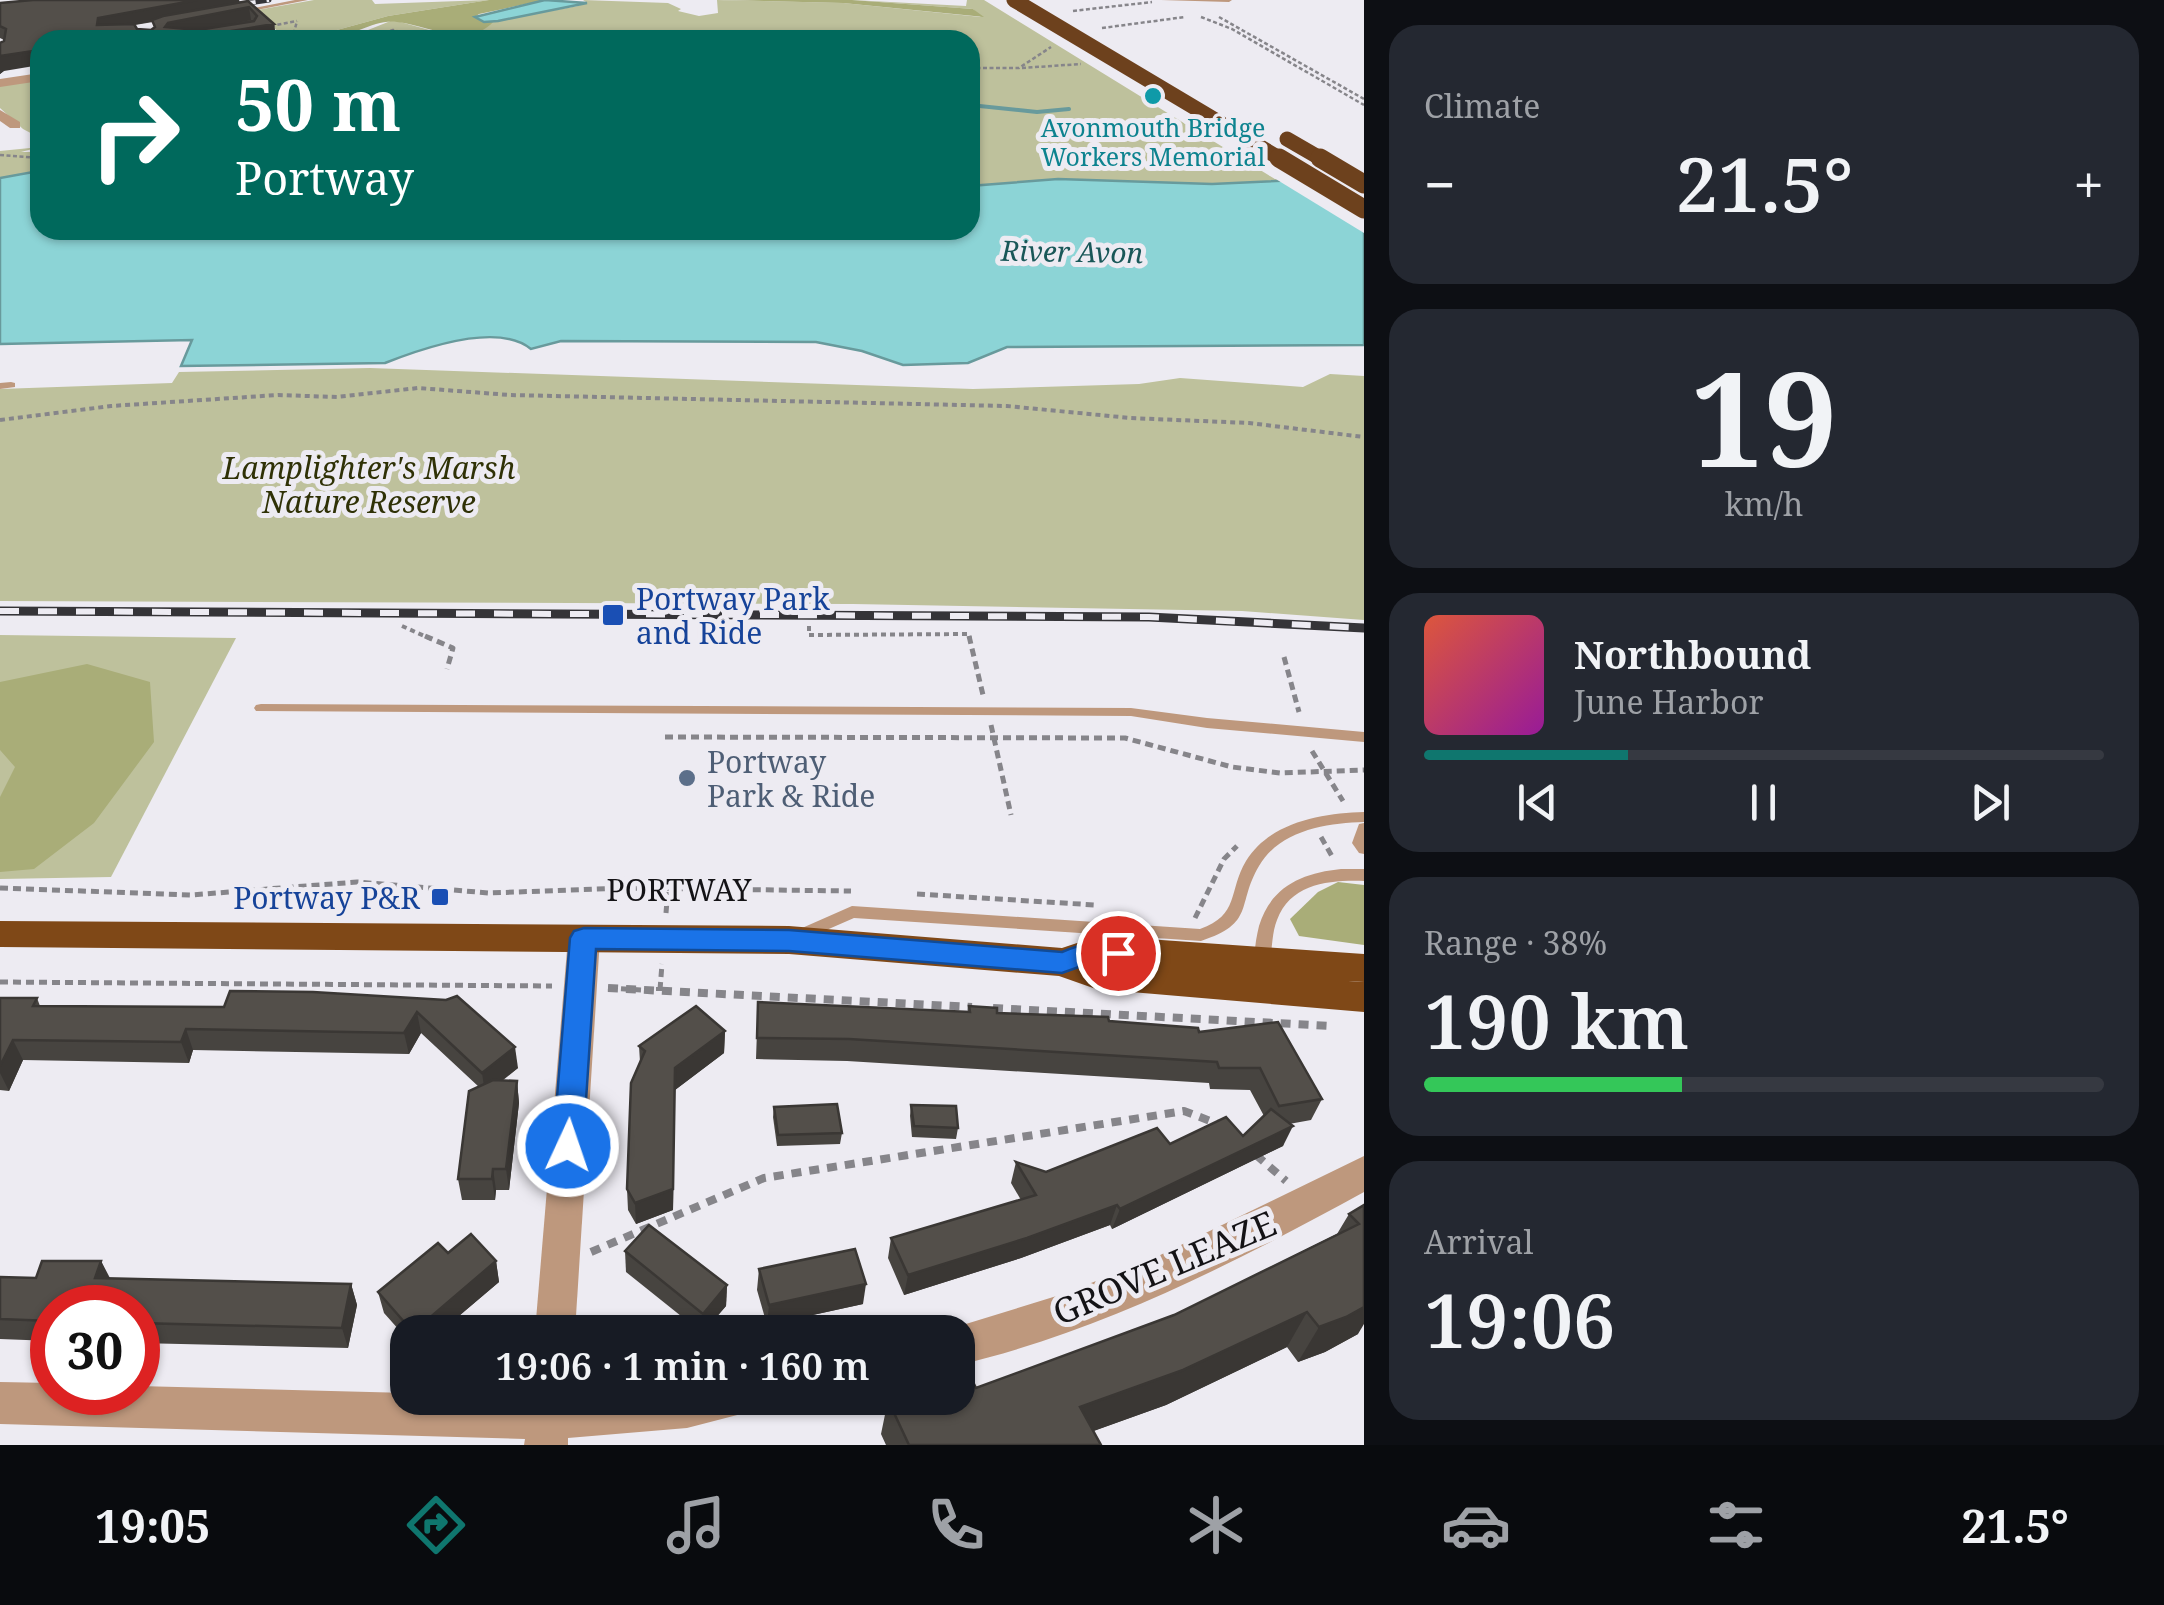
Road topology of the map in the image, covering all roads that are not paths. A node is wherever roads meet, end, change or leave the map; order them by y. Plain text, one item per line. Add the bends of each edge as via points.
1 (305, 0) edge
2 (1014, 0) edge
3 (1046, 0) edge
4 (1164, 0) edge
5 (1180, 0) edge
6 (1225, 0) edge
7 (240, 11) edge
8 (1113, 39) dead end
9 (30, 79) edge
10 (0, 84) edge
11 (1264, 126) dead end
12 (1364, 184) edge
13 (1364, 209) edge
14 (261, 708) dead end
15 (1364, 737) edge
16 (1364, 817) edge
17 (1364, 828) edge
18 (1364, 848) edge
19 (1364, 874) edge
20 (0, 934) edge
21 (584, 938) junction
22 (789, 940) junction
23 (1364, 968) edge
24 (1266, 975) junction
25 (1354, 1012) edge
26 (1364, 1173) edge
27 (557, 1315) edge
28 (975, 1340) edge
29 (0, 1403) edge
30 (601, 1415) edge
31 (548, 1420) edge

1 - 7 lane
2 - 13 highway, bridge
3 - 8 highway
4 - 5 lane
5 - 6 lane
9 - 10 street
11 - 12 highway, bridge
14 - 15 lane via 1132,712
16 - 22 lane via 1313,822 1273,843 1253,862 1238,910 1223,928 1201,934 852,912
17 - 18 lane
19 - 24 lane via 1310,876 1289,888 1273,910
20 - 21 highway, PORTWAY
21 - 22 highway, PORTWAY
21 - 27 street
22 - 24 highway, PORTWAY via 1062,962 1096,975
23 - 24 highway, PORTWAY
24 - 25 highway, PORTWAY
26 - 28 street, GROVE LEAZE via 1140,1283
29 - 31 street
30 - 31 street

